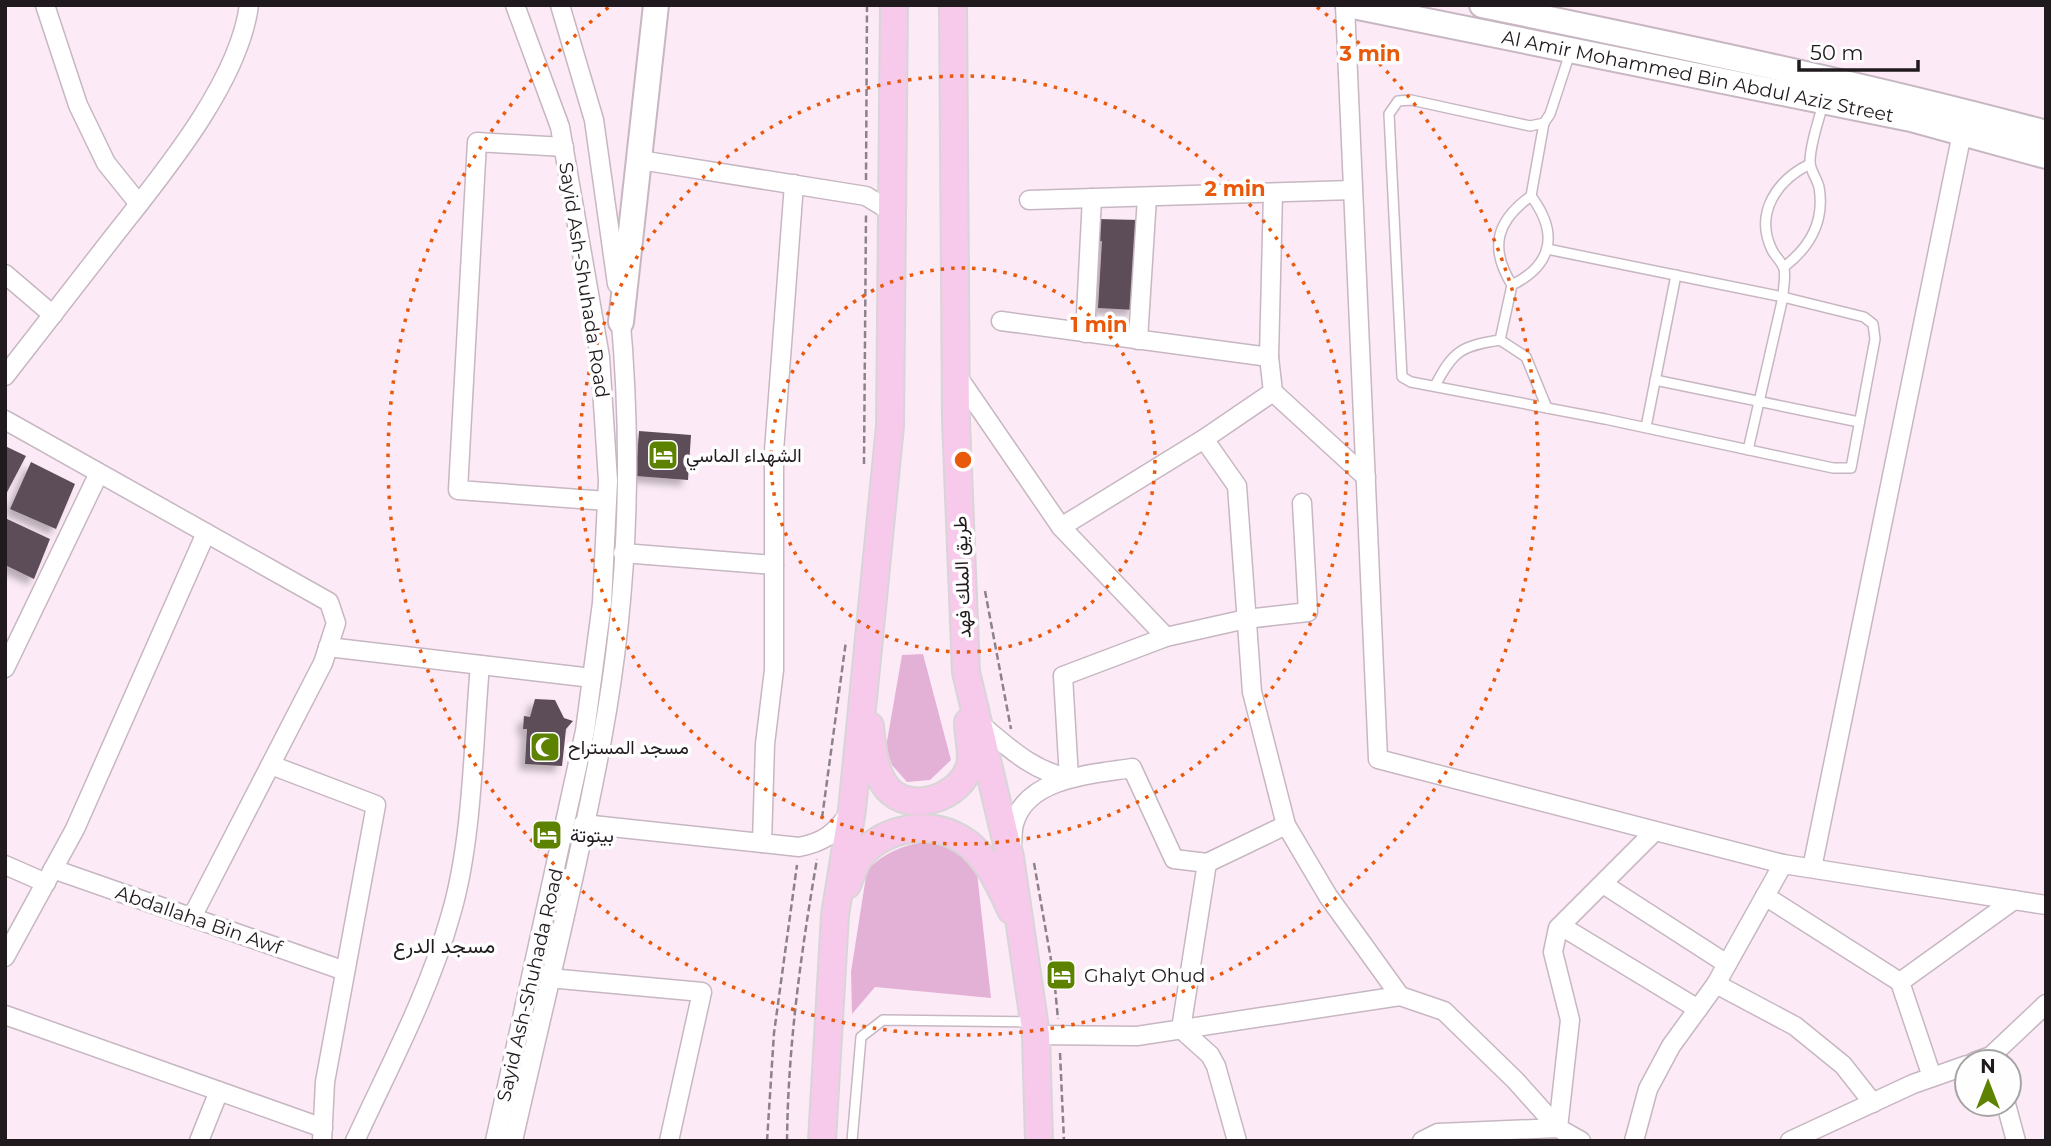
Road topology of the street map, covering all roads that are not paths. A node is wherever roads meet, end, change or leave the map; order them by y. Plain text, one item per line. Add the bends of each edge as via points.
1 (45, 5) edge
2 (249, 5) edge
3 (515, 5) edge
4 (560, 5) edge
5 (656, 5) edge
6 (894, 5) edge
7 (953, 5) edge
8 (1347, 5) edge
9 (1482, 5) edge
10 (1571, 50) junction
11 (1824, 102) junction
12 (1544, 124) junction
13 (1962, 133) junction
14 (2046, 133) edge
15 (564, 147) junction
16 (2046, 156) edge
17 (640, 160) junction
18 (1810, 164) junction
19 (794, 184) junction
20 (1353, 190) junction
21 (1273, 192) junction
22 (1531, 196) junction
23 (1147, 197) junction
24 (1092, 198) junction
25 (1029, 200) dead end
26 (139, 204) junction
27 (892, 212) junction
28 (1546, 248) junction
29 (1784, 267) junction
30 (5, 274) edge
31 (1676, 275) junction
32 (1512, 285) junction
33 (1783, 297) junction
34 (52, 315) junction
35 (1001, 321) dead end
36 (621, 322) junction
37 (1085, 333) junction
38 (1138, 340) junction
39 (1500, 340) junction
40 (1269, 357) junction
41 (956, 374) junction
42 (5, 376) edge
43 (1655, 380) junction
44 (1435, 386) junction
45 (1273, 393) junction
46 (1761, 402) junction
47 (1546, 408) junction
48 (5, 420) edge
49 (1859, 422) junction
50 (1646, 427) junction
51 (1204, 439) junction
52 (1748, 450) junction
53 (99, 473) junction
54 (1366, 477) junction
55 (607, 500) junction
56 (1302, 503) dead end
57 (1061, 527) junction
58 (206, 533) junction
59 (623, 553) junction
60 (774, 565) junction
61 (1246, 619) junction
62 (1166, 637) junction
63 (328, 647) junction
64 (480, 665) junction
65 (5, 668) edge
66 (966, 672) junction
67 (592, 678) junction
68 (865, 683) junction
69 (979, 723) junction
70 (271, 765) junction
71 (1069, 778) junction
72 (852, 810) junction
73 (583, 824) junction
74 (1286, 825) junction
75 (1655, 831) junction
76 (762, 843) junction
77 (1022, 860) junction
78 (1207, 863) junction
79 (1783, 864) junction
80 (5, 865) edge
81 (1812, 868) junction
82 (49, 876) junction
83 (1603, 884) junction
84 (1765, 896) junction
85 (2014, 900) junction
86 (2046, 905) edge
87 (835, 915) junction
88 (192, 918) junction
89 (1561, 926) junction
90 (1021, 930) junction
91 (5, 957) edge
92 (1727, 964) junction
93 (345, 971) junction
94 (549, 978) junction
95 (1900, 982) junction
96 (1716, 984) junction
97 (1401, 996) junction
98 (2046, 1004) edge
99 (1698, 1009) junction
100 (5, 1015) edge
101 (1046, 1028) junction
102 (1181, 1029) junction
103 (2003, 1048) edge
104 (1953, 1070) edge
105 (1932, 1077) junction
106 (219, 1091) junction
107 (1873, 1103) junction
108 (2010, 1118) edge
109 (1558, 1128) junction
110 (322, 1134) edge
111 (1433, 1138) edge
112 (200, 1141) edge
113 (355, 1141) edge
114 (495, 1141) edge
115 (513, 1141) edge
116 (670, 1141) edge
117 (822, 1141) edge
118 (852, 1141) edge
119 (1039, 1141) edge
120 (1237, 1141) edge
121 (1581, 1141) edge
122 (1634, 1141) edge
123 (1790, 1141) edge
124 (2016, 1141) edge

1 - 26 street via 78,105 106,163
2 - 26 street via 245,32 214,95
3 - 15 street, Sayid Ash-Shuhada Road
4 - 36 street, Sayid Ash-Shuhada Road via 594,120
5 - 17 main road
6 - 27 main road
7 - 41 main road, طريق الملك فهد
8 - 10 main road, Al Amir Mohammed Bin Abdul Aziz Street
8 - 20 street
9 - 14 main road, Al Amir Mohammed Bin Abdul Aziz Street via 1726,55
10 - 11 main road, Al Amir Mohammed Bin Abdul Aziz Street
10 - 12 lane
11 - 13 main road, Al Amir Mohammed Bin Abdul Aziz Street
11 - 18 lane
12 - 22 lane
12 - 44 lane via 1530,126 1411,100 1398,102 1389,114 1400,367 1402,377
13 - 16 main road, Al Amir Mohammed Bin Abdul Aziz Street
13 - 81 street
15 - 55 street, Sayid Ash-Shuhada Road via 600,357
15 - 55 street via 477,142 458,490
17 - 19 street
17 - 36 main road
18 - 29 lane via 1819,185 1815,233 1802,253
18 - 29 lane via 1790,173 1767,208 1766,230
19 - 27 street via 866,196
19 - 60 street via 775,451
20 - 21 street
20 - 54 street
21 - 23 street
21 - 40 street
22 - 28 lane via 1545,214
22 - 32 lane via 1514,208 1502,226 1498,246 1501,267
23 - 24 street
23 - 38 street
24 - 25 street
24 - 37 street
26 - 34 street
27 - 68 main road via 890,426
28 - 31 lane
28 - 32 lane via 1531,276
29 - 33 lane
30 - 34 street
31 - 33 lane
31 - 43 lane
32 - 39 lane
33 - 46 lane
33 - 49 lane via 1864,317 1873,324 1875,339
34 - 42 street
35 - 37 street
36 - 59 street, Sayid Ash-Shuhada Road via 627,481
37 - 38 street
38 - 40 street
39 - 44 lane via 1472,344 1448,360
39 - 47 lane via 1526,357
40 - 45 street
41 - 57 street
41 - 66 main road, طريق الملك فهد
43 - 46 lane
43 - 50 lane
44 - 47 lane
45 - 51 street
45 - 54 street
46 - 49 lane
46 - 52 lane
47 - 50 lane
48 - 53 street
49 - 52 lane via 1851,468
50 - 52 lane
51 - 57 street
51 - 61 street via 1237,486
53 - 58 street
53 - 65 street
54 - 75 street via 1378,760
55 - 67 street, Sayid Ash-Shuhada Road via 602,603
56 - 61 street via 1308,612
57 - 62 street
58 - 63 street via 329,602 336,623
58 - 82 street via 75,829
59 - 60 street
59 - 73 street, Sayid Ash-Shuhada Road via 603,737
60 - 76 street via 774,670 765,744
61 - 62 street
61 - 74 street via 1252,692
62 - 71 street via 1063,676
63 - 64 street
63 - 70 street
64 - 67 street
64 - 113 street via 463,852 452,912 434,965
66 - 68 main road via 970,765 955,789 924,803 897,796 886,787 874,758
66 - 69 main road, طريق الملك فهد
67 - 114 street, Sayid Ash-Shuhada Road via 561,851
68 - 72 main road
69 - 71 street via 1027,763 1046,774
69 - 77 main road, طريق الملك فهد
70 - 88 street
70 - 93 street via 376,805
71 - 77 street via 1034,795 1015,820
71 - 78 street via 1132,768 1174,859
72 - 76 street via 832,836 820,843 799,847
72 - 87 main road
73 - 76 street
73 - 94 street, Sayid Ash-Shuhada Road
74 - 78 street
74 - 97 street via 1328,896
75 - 79 street
75 - 83 street
77 - 90 main road, طريق الملك فهد
78 - 102 street
79 - 81 street
79 - 84 street
80 - 82 street, Abdallaha Bin Awf
81 - 85 street
82 - 88 street, Abdallaha Bin Awf
82 - 91 street
83 - 89 street
83 - 92 street
84 - 92 street
84 - 95 street
85 - 86 street
85 - 95 street
87 - 90 main road via 859,857 889,833 936,829 963,840 982,859
87 - 117 main road
88 - 93 street, Abdallaha Bin Awf
89 - 99 street
89 - 109 street via 1553,952 1570,1020
90 - 101 main road, طريق الملك فهد
92 - 96 street
93 - 110 street via 325,1082
94 - 115 street, Sayid Ash-Shuhada Road
94 - 116 street via 702,992
95 - 105 street
96 - 99 street
96 - 107 street via 1795,1026 1843,1065
97 - 102 street
97 - 109 street via 1444,1011
98 - 103 street
99 - 122 street via 1648,1089
100 - 106 street
101 - 102 street via 1137,1036
101 - 118 lane via 883,1020 861,1037
101 - 119 main road, طريق الملك فهد
102 - 120 street via 1216,1066
104 - 105 street
105 - 107 street
106 - 110 street
106 - 112 street
107 - 123 street
108 - 124 street
109 - 111 street
109 - 121 street

